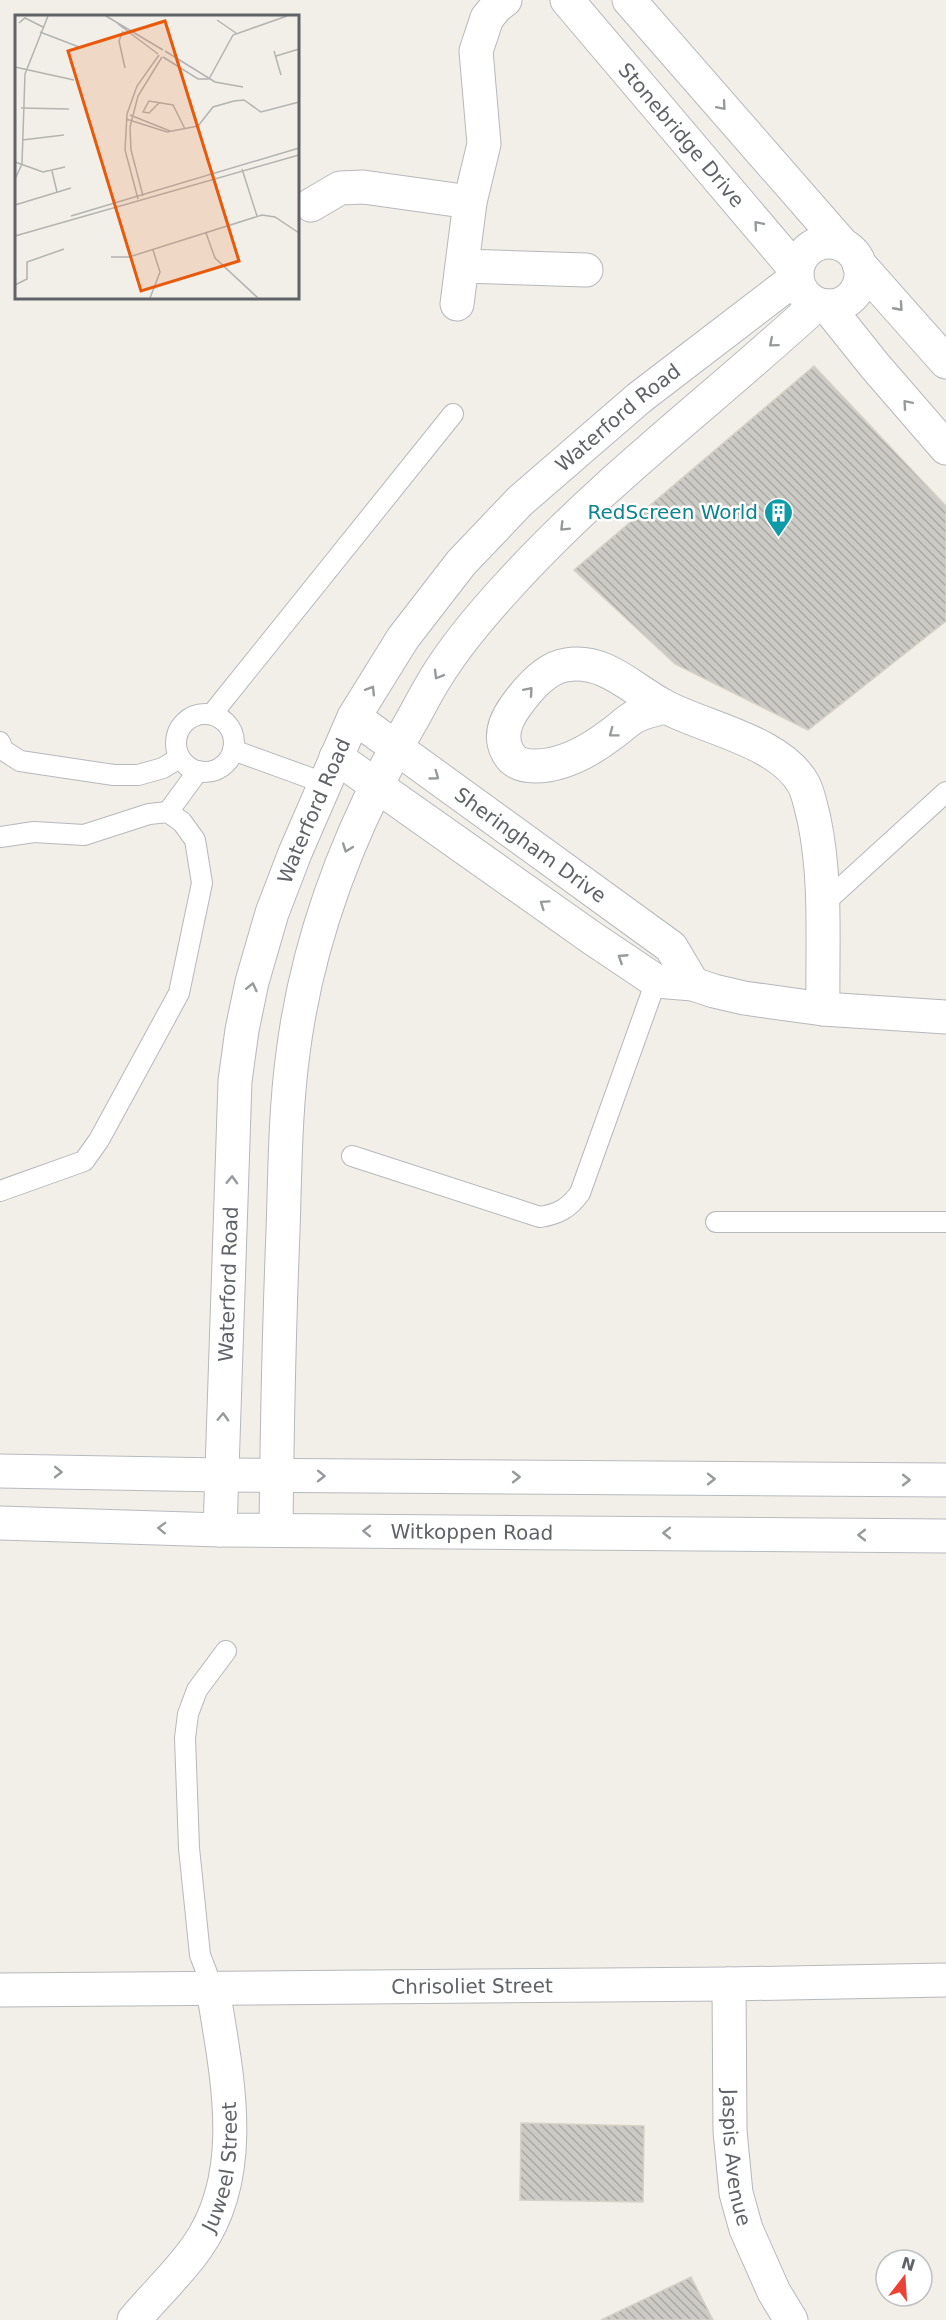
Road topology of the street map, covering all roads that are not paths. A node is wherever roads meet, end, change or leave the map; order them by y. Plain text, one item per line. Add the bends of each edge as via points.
1 (505, 0) edge
2 (567, 0) edge
3 (629, 0) edge
4 (697, 78) junction
5 (659, 108) junction
6 (470, 202) junction
7 (311, 205) dead end
8 (851, 255) junction
9 (462, 266) junction
10 (586, 270) dead end
11 (796, 274) junction
12 (457, 304) dead end
13 (822, 305) junction
14 (946, 362) edge
15 (453, 414) dead end
16 (589, 440) junction
17 (945, 445) edge
18 (619, 475) junction
19 (664, 707) dead end
20 (212, 714) junction
21 (354, 717) junction
22 (0, 742) edge
23 (396, 747) junction
24 (233, 750) junction
25 (179, 758) junction
26 (330, 770) junction
27 (198, 771) junction
28 (376, 785) junction
29 (946, 792) edge
30 (168, 812) junction
31 (0, 837) edge
32 (822, 905) junction
33 (656, 981) junction
34 (693, 984) junction
35 (823, 1009) junction
36 (946, 1017) edge
37 (352, 1156) dead end
38 (0, 1191) edge
39 (716, 1222) dead end
40 (946, 1222) edge
41 (0, 1471) edge
42 (220, 1475) junction
43 (277, 1475) junction
44 (946, 1480) edge
45 (0, 1523) edge
46 (220, 1530) junction
47 (276, 1530) junction
48 (946, 1536) edge
49 (226, 1651) dead end
50 (946, 1980) edge
51 (729, 1984) junction
52 (213, 1989) junction
53 (0, 1990) edge
54 (134, 2320) edge
55 (791, 2320) edge

1 - 6 street via 488,18 476,51 484,144
2 - 5 street, Stonebridge Drive
3 - 4 street
4 - 5 street
4 -> 8 street
11 -> 5 street, Stonebridge Drive
6 - 7 street via 363,187 340,188
6 - 9 street
8 - 11 street via 831,242 818,244 807,250
8 - 13 street via 861,276 857,288 839,304
8 -> 14 street
9 - 10 street
9 - 12 street
11 - 13 street via 806,295
11 - 16 street, Waterford Road
17 -> 13 street
13 -> 18 street
15 - 20 lane
16 - 18 street
21 -> 16 street, Waterford Road via 403,638 461,564 520,501
18 -> 23 street via 504,590 444,664
19 - 32 street via 768,751 799,776 817,836
20 - 24 lane via 230,728
20 - 25 lane via 189,718 181,726 176,736
21 - 23 street, Sheringham Drive
21 - 26 street, Waterford Road
22 - 25 lane via 3,750 20,761 114,775 138,775 164,768
23 - 28 street
23 -> 34 street, Sheringham Drive via 671,947
24 - 26 lane
24 - 27 lane via 219,768
25 - 27 lane
26 - 28 street, Sheringham Drive
42 -> 26 street, Waterford Road via 236,1081 242,1030 272,914
27 - 30 lane
33 -> 28 street, Sheringham Drive
28 -> 43 street via 323,912 293,1051 287,1124
29 - 32 lane
30 - 31 lane via 149,814 84,835 34,832
30 - 38 lane via 182,822 195,840 202,883 179,993 84,1161
32 - 35 street
33 - 34 street, Sheringham Drive
33 - 37 lane via 580,1193 559,1214 540,1217
34 - 35 street, Sheringham Drive via 744,998
35 - 36 street, Sheringham Drive
39 - 40 lane
41 -> 42 street
42 - 43 street
42 - 46 street, Waterford Road
43 -> 44 street
43 - 47 street
46 -> 45 street, Witkoppen Road
46 - 47 street, Witkoppen Road
48 -> 47 street, Witkoppen Road
49 - 52 lane via 197,1690 185,1738 189,1848 200,1955
50 - 51 street, Chrisoliet Street
51 - 52 street, Chrisoliet Street
51 - 55 street, Jaspis Avenue via 730,2131 736,2193 746,2229
52 - 53 street, Chrisoliet Street
52 - 54 street, Juweel Street via 230,2096 230,2145 219,2203 196,2248

